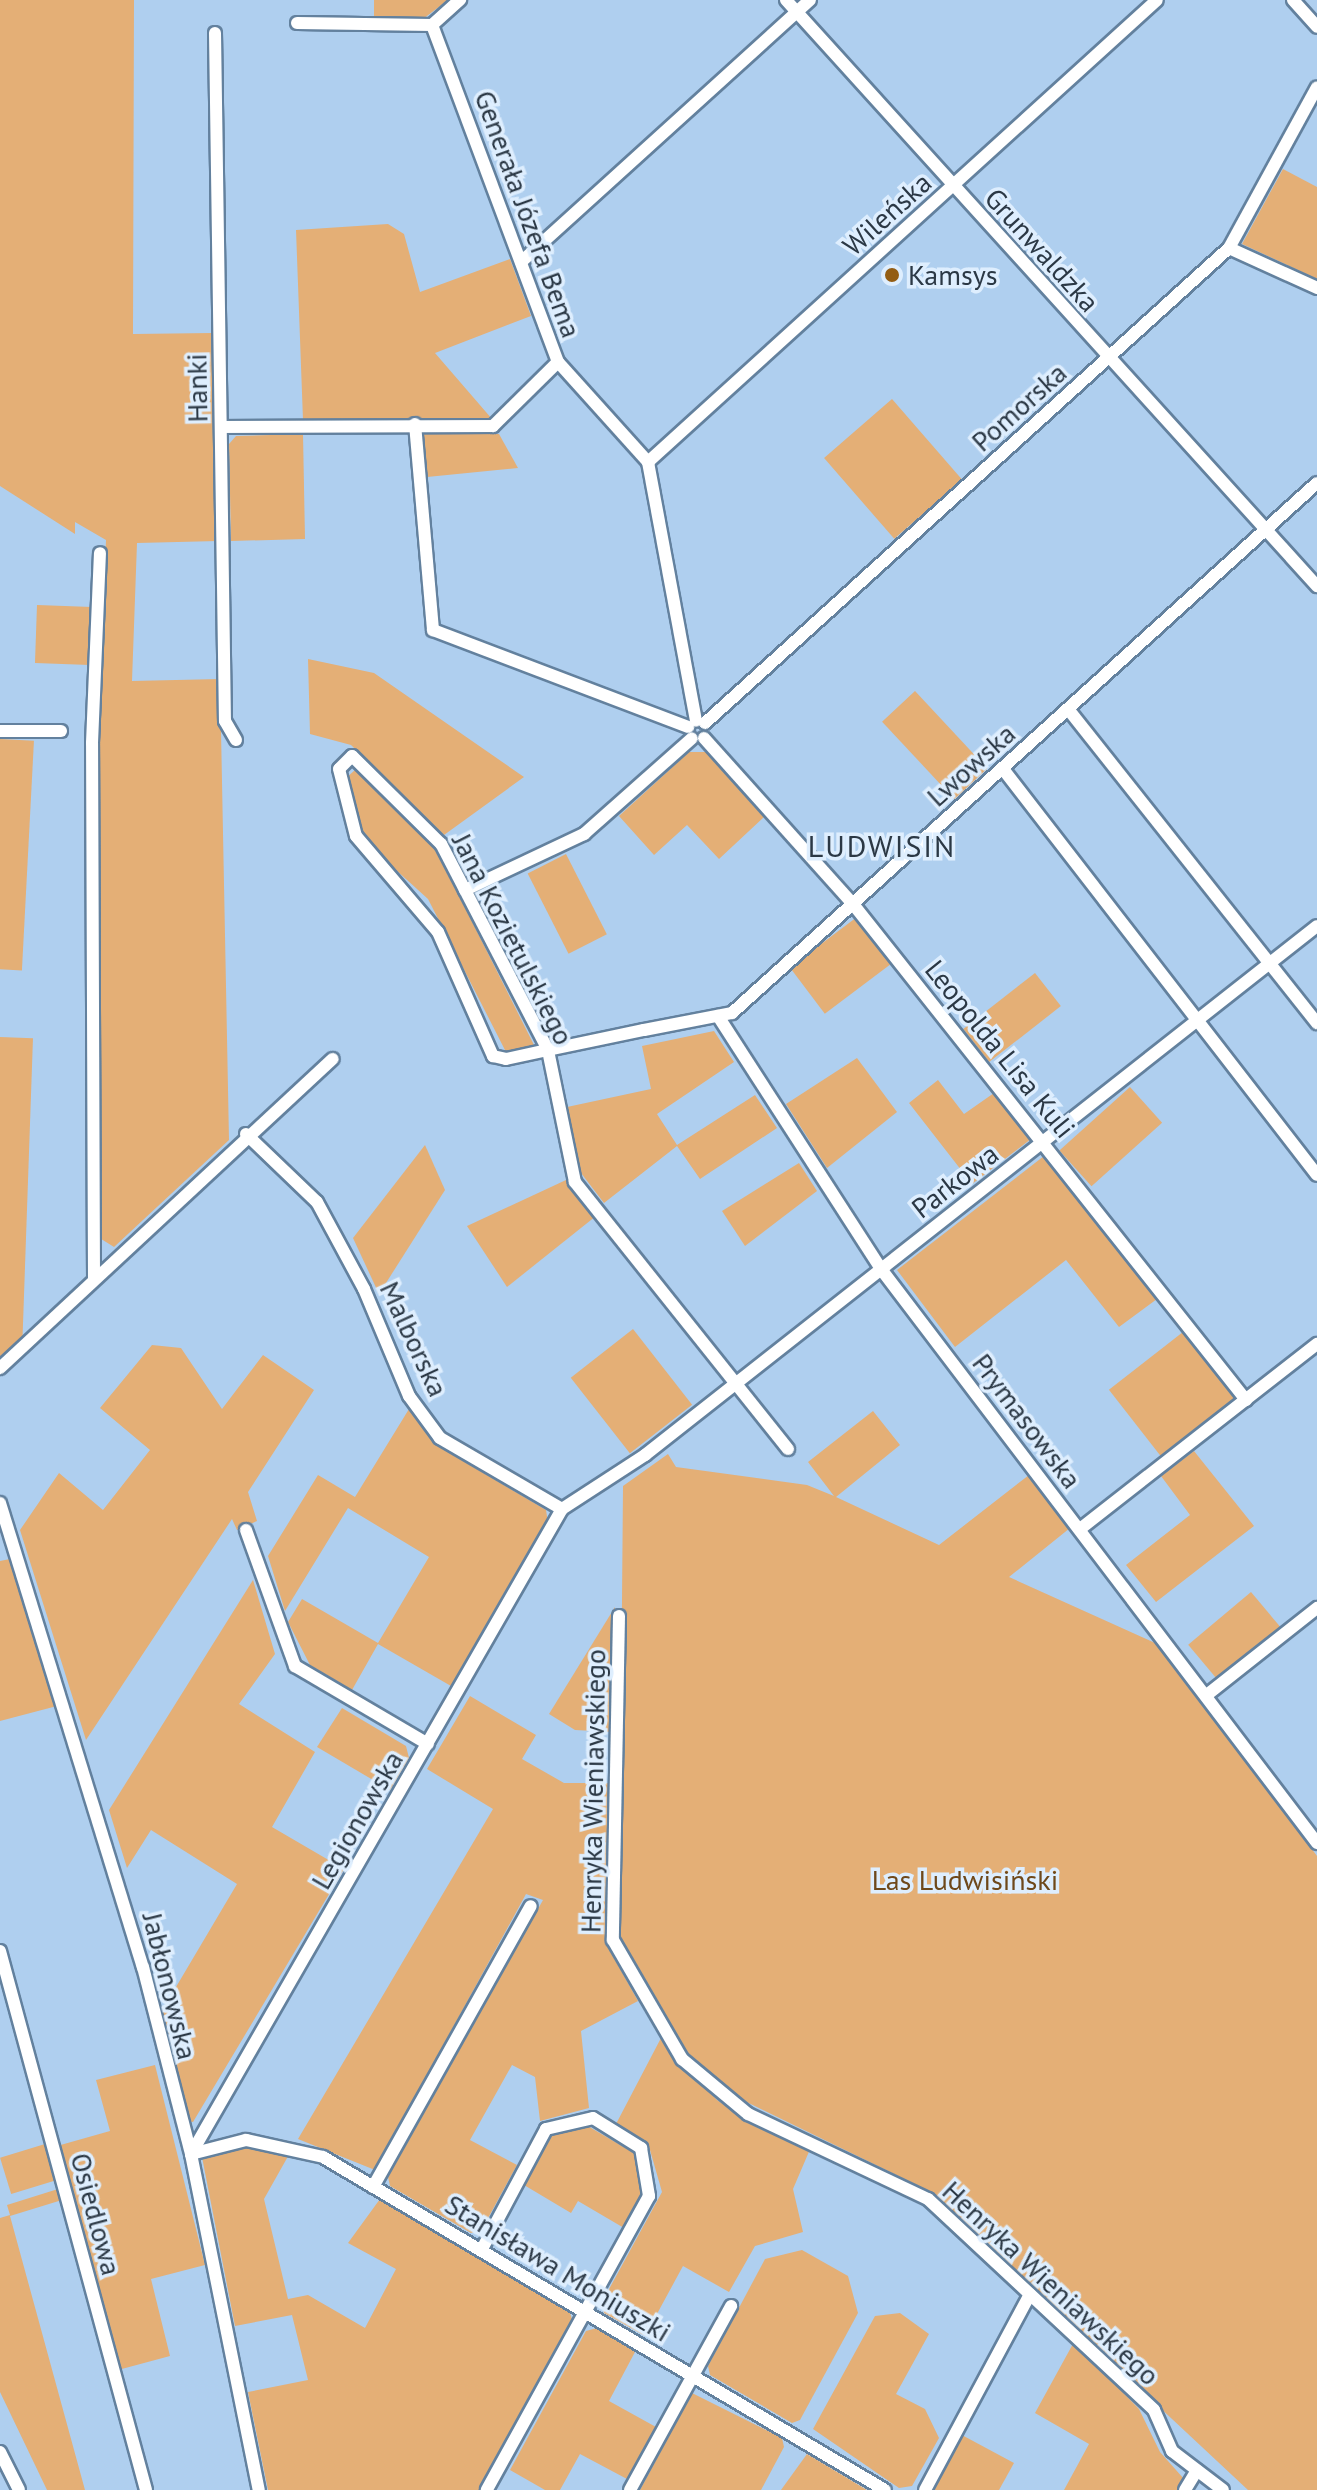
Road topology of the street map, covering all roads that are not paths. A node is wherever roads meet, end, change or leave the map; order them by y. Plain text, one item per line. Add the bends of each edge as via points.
1 (460, 0) edge
2 (786, 0) edge
3 (810, 0) edge
4 (1157, 0) edge
5 (1293, 0) edge
6 (797, 12) junction
7 (297, 23) dead end
8 (432, 25) junction
9 (1317, 27) edge
10 (215, 33) dead end
11 (1317, 87) edge
12 (952, 186) junction
13 (1229, 248) junction
14 (521, 262) junction
15 (1317, 288) edge
16 (1109, 359) junction
17 (558, 362) junction
18 (415, 424) junction
19 (222, 427) junction
20 (648, 462) junction
21 (1317, 483) edge
22 (1266, 530) junction
23 (100, 553) dead end
24 (1317, 586) edge
25 (1068, 709) junction
26 (697, 729) junction
27 (0, 731) edge
28 (61, 731) dead end
29 (236, 740) dead end
30 (1003, 769) junction
31 (465, 890) junction
32 (853, 904) junction
33 (1317, 926) edge
34 (1270, 963) junction
35 (718, 1016) junction
36 (1198, 1020) junction
37 (1317, 1023) edge
38 (548, 1050) junction
39 (491, 1054) joint
40 (333, 1059) dead end
41 (246, 1134) junction
42 (1043, 1141) junction
43 (1317, 1175) edge
44 (881, 1269) junction
45 (94, 1278) junction
46 (1317, 1344) edge
47 (0, 1368) edge
48 (737, 1384) junction
49 (1246, 1400) junction
50 (788, 1449) dead end
51 (0, 1503) edge
52 (562, 1509) junction
53 (1080, 1529) junction
54 (246, 1530) dead end
55 (1317, 1608) edge
56 (619, 1616) dead end
57 (1208, 1694) junction
58 (428, 1744) junction
59 (1317, 1843) edge
60 (531, 1906) dead end
61 (0, 1951) edge
62 (191, 2154) junction
63 (373, 2187) junction
64 (482, 2249) junction
65 (1030, 2294) junction
66 (731, 2306) dead end
67 (584, 2311) junction
68 (691, 2375) junction
69 (0, 2452) edge
70 (1197, 2470) junction
71 (19, 2490) edge
72 (146, 2490) edge
73 (259, 2490) edge
74 (487, 2490) edge
75 (630, 2490) edge
76 (885, 2490) edge
77 (925, 2490) edge
78 (1185, 2490) edge
79 (1223, 2490) edge

1 - 8 street
2 - 6 street, Grunwaldzka
3 - 6 street
4 - 12 street, Wileńska
5 - 9 street
6 - 12 street, Grunwaldzka
6 - 14 street
7 - 8 street
8 - 14 street, Generała Józefa Bema
10 - 19 street, Hanki
11 - 13 street, Pomorska
12 - 16 street, Grunwaldzka
12 - 20 street, Wileńska
13 - 15 street
13 - 16 street, Pomorska
14 - 17 street, Generała Józefa Bema
16 - 22 street, Grunwaldzka
16 - 26 street, Pomorska
17 - 18 street via 496,425
17 - 20 street, Generała Józefa Bema
18 - 19 street
18 - 26 street via 433,630
19 - 29 street, Hanki via 225,721
20 - 26 street
21 - 22 street, Lwowska
22 - 24 street, Grunwaldzka
22 - 25 street, Lwowska
23 - 45 street via 92,758
25 - 30 street, Lwowska
25 - 34 street
26 - 31 street, Pomorska via 584,834
26 - 32 street, Leopolda Lisa Kuli
27 - 28 street
30 - 32 street, Lwowska
30 - 36 street
31 - 38 street, Jana Kozietulskiego
31 - 39 street, Jana Kozietulskiego via 441,844 403,799 352,756 342,764 356,836 438,932
32 - 35 street, Lwowska via 732,1013
32 - 42 street, Leopolda Lisa Kuli
33 - 34 street, Parkowa
34 - 36 street, Parkowa
34 - 37 street
35 - 38 street, Lwowska
35 - 44 street, Prymasowska
36 - 42 street, Parkowa
36 - 43 street
38 - 39 street, Lwowska via 506,1059
38 - 48 street, Jana Kozietulskiego via 575,1182
40 - 41 street
41 - 45 street
41 - 52 street, Malborska via 317,1202 364,1289 409,1396 440,1438
42 - 44 street, Parkowa
42 - 49 street, Leopolda Lisa Kuli
44 - 48 street, Parkowa
44 - 53 street, Prymasowska
45 - 47 street
46 - 49 street
48 - 50 street, Jana Kozietulskiego
48 - 52 street, Parkowa via 622,1472
49 - 53 street
51 - 62 street, Jabłonowska via 103,1821
52 - 58 street, Legionowska
53 - 57 street, Prymasowska
54 - 58 street via 295,1666
55 - 57 street
56 - 65 street, Henryka Wieniawskiego via 613,1940 652,2011 682,2059 726,2101 928,2199
57 - 59 street, Prymasowska
58 - 62 street, Legionowska
60 - 63 street
61 - 72 street, Osiedlowa
62 - 63 street, Stanisława Moniuszki via 228,2142 270,2141 323,2157
62 - 73 street, Jabłonowska
63 - 64 street, Stanisława Moniuszki
64 - 67 street, Stanisława Moniuszki
64 - 67 street via 546,2129 593,2118 641,2148 651,2188
65 - 70 street, Henryka Wieniawskiego via 1154,2410 1172,2451
65 - 77 street
66 - 68 street
67 - 68 street, Stanisława Moniuszki
67 - 74 street
68 - 75 street
68 - 76 street, Stanisława Moniuszki
69 - 71 street
70 - 78 street
70 - 79 street, Henryka Wieniawskiego

